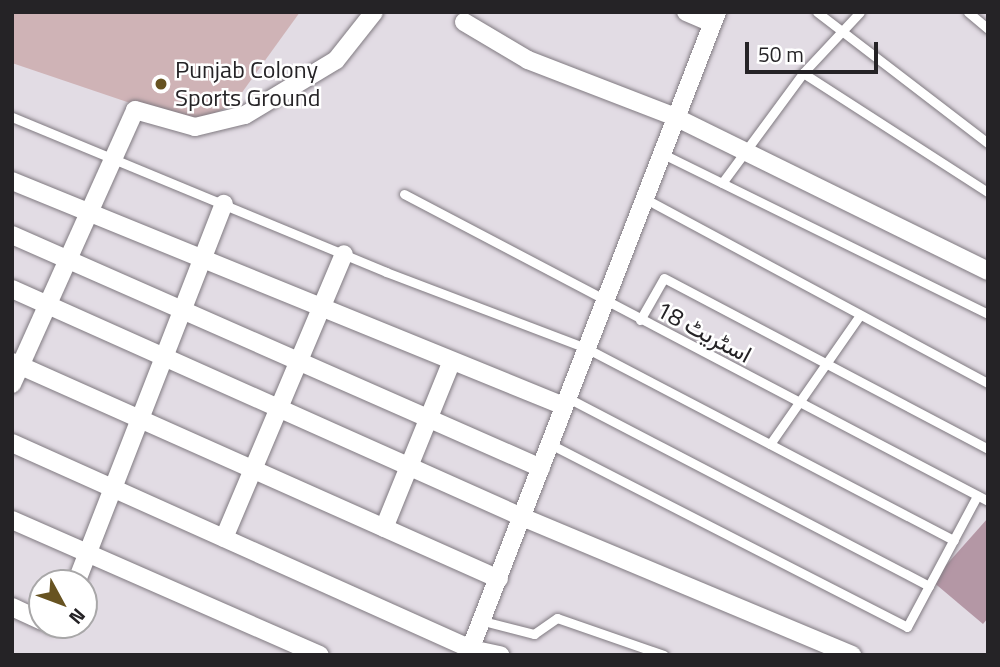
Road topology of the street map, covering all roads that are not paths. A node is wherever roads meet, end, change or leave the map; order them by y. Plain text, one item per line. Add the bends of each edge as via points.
1 (374, 12) edge
2 (686, 12) edge
3 (817, 12) edge
4 (860, 12) edge
5 (968, 12) edge
6 (715, 18) edge
7 (464, 22) dead end
8 (988, 29) edge
9 (841, 32) junction
10 (803, 73) junction
11 (673, 116) junction
12 (12, 117) edge
13 (988, 143) edge
14 (661, 153) junction
15 (741, 153) junction
16 (113, 159) junction
17 (12, 181) edge
18 (722, 183) junction
19 (988, 192) edge
20 (404, 194) dead end
21 (644, 198) junction
22 (224, 204) junction
23 (89, 213) junction
24 (12, 235) edge
25 (344, 254) junction
26 (68, 259) junction
27 (201, 263) junction
28 (988, 271) edge
29 (12, 289) edge
30 (604, 301) junction
31 (47, 304) junction
32 (319, 310) junction
33 (182, 312) junction
34 (860, 314) junction
35 (988, 314) edge
36 (640, 320) junction
37 (586, 348) junction
38 (164, 358) junction
39 (297, 360) junction
40 (451, 363) junction
41 (16, 364) edge
42 (828, 365) junction
43 (988, 383) edge
44 (12, 384) edge
45 (566, 402) junction
46 (801, 404) junction
47 (276, 408) junction
48 (427, 418) junction
49 (141, 419) junction
50 (12, 443) edge
51 (550, 444) junction
52 (770, 444) junction
53 (988, 449) edge
54 (409, 466) junction
55 (252, 468) junction
56 (541, 468) junction
57 (113, 488) junction
58 (977, 496) junction
59 (988, 501) edge
60 (522, 517) junction
61 (12, 520) edge
62 (384, 528) junction
63 (225, 538) junction
64 (954, 540) junction
65 (88, 553) junction
66 (82, 569) edge
67 (499, 579) junction
68 (929, 586) junction
69 (12, 607) edge
70 (28, 614) edge
71 (483, 621) junction
72 (469, 652) edge
73 (320, 655) edge
74 (500, 655) edge
75 (664, 655) edge
76 (852, 655) edge

1 - 16 street via 336,60 245,115 195,127 135,110
2 - 6 street
3 - 9 lane
4 - 9 lane
5 - 8 lane
6 - 11 street
7 - 11 street via 528,60
9 - 10 lane
9 - 13 lane
10 - 15 lane
10 - 19 lane
11 - 14 street
11 - 15 street
12 - 16 lane
14 - 18 lane
14 - 21 street
15 - 18 lane
15 - 28 street
16 - 22 lane
16 - 23 street
17 - 23 street
18 - 35 lane
20 - 30 lane, اسٹریٹ 18
21 - 30 street
21 - 34 lane
22 - 25 lane
22 - 27 street
23 - 26 street
23 - 27 street
24 - 26 street
25 - 32 street
25 - 37 lane
26 - 31 street
26 - 33 street
27 - 32 street
27 - 33 street
29 - 31 street
30 - 36 lane, اسٹریٹ 18
30 - 37 street
31 - 38 street
31 - 41 street
32 - 39 street
32 - 40 street
33 - 38 street
33 - 39 street
34 - 42 lane
34 - 43 lane
36 - 42 lane via 664,278
36 - 46 lane, اسٹریٹ 18
37 - 45 street
37 - 52 lane
38 - 47 street
38 - 49 street
39 - 47 street
39 - 48 street
40 - 45 street
40 - 48 street
41 - 44 street
41 - 49 street
42 - 46 lane
42 - 53 lane
45 - 51 street
45 - 68 lane
46 - 52 lane
46 - 58 lane, اسٹریٹ 18
47 - 54 street
47 - 55 street
48 - 54 street
48 - 56 street
49 - 55 street
49 - 57 street
50 - 57 street
51 - 56 street
51 - 68 lane via 907,627
52 - 64 lane
54 - 60 street
54 - 62 street
55 - 62 street
55 - 63 street
56 - 60 street
57 - 63 street
57 - 65 street
58 - 59 lane, اسٹریٹ 18
58 - 64 lane
60 - 67 street
60 - 76 street
61 - 65 street
62 - 67 street
63 - 72 street
64 - 68 lane
65 - 66 street
65 - 73 street
67 - 71 street
69 - 70 street
71 - 72 street
71 - 75 lane via 534,634 557,618
72 - 74 street

